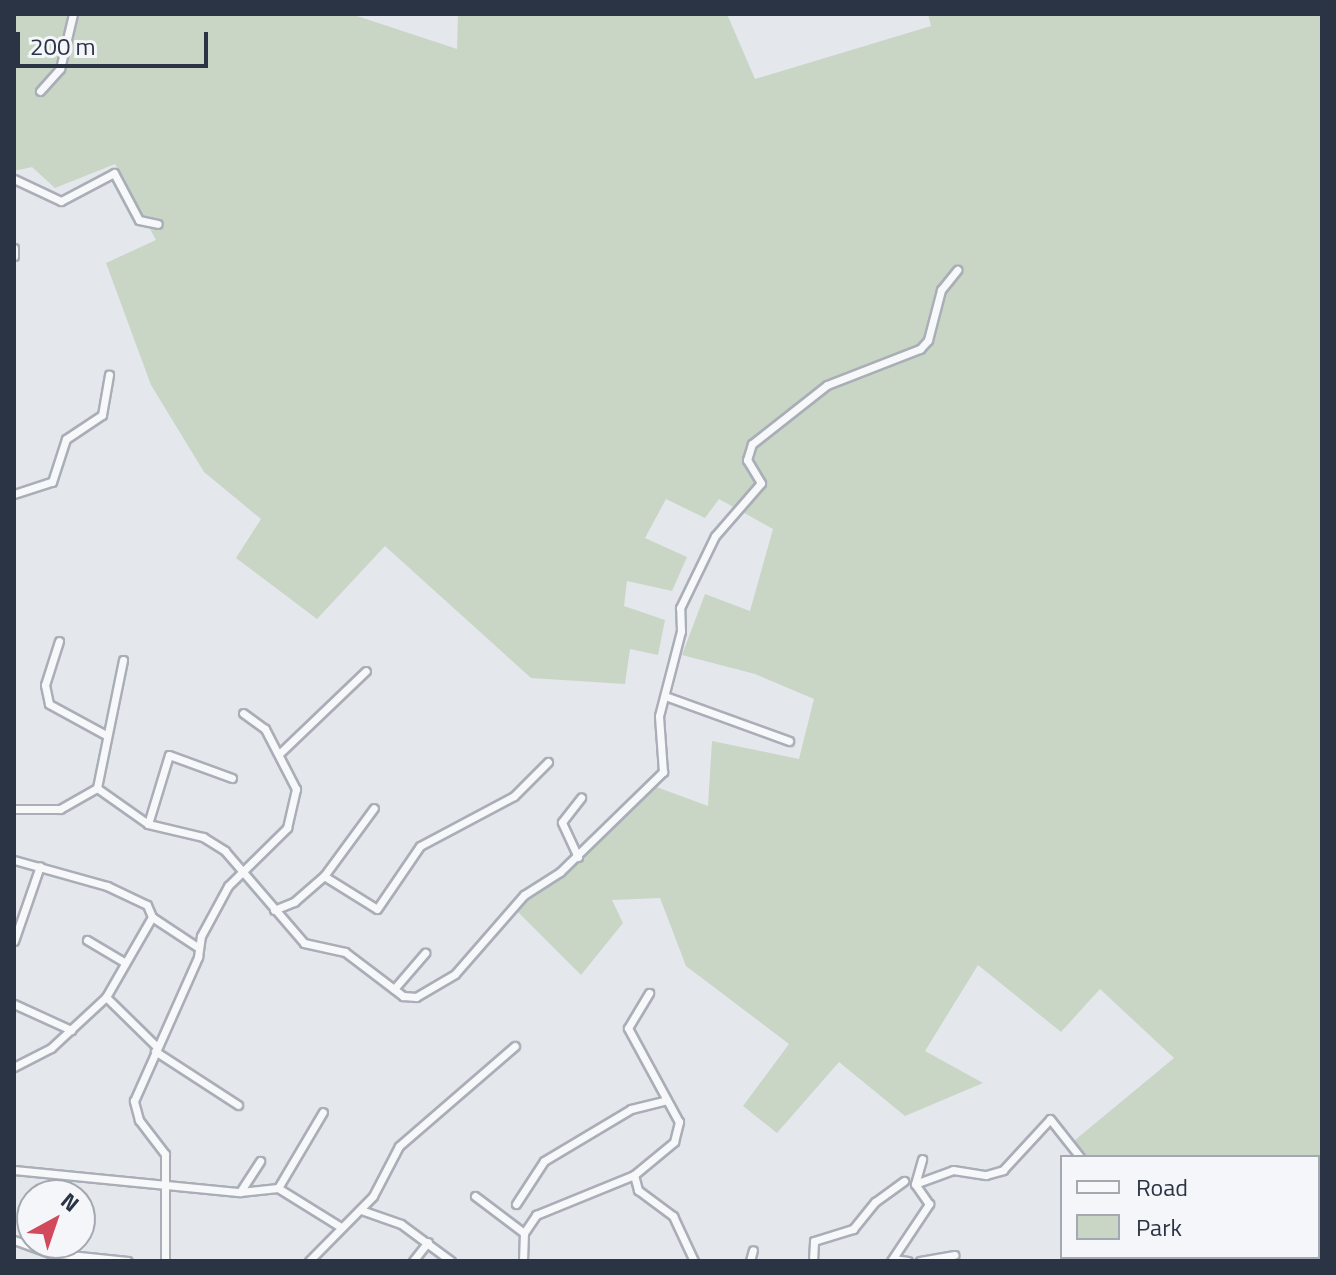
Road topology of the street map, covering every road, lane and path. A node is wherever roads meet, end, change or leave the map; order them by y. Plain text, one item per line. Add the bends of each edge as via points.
1 (73, 14) edge
2 (40, 91) dead end
3 (14, 179) edge
4 (158, 224) dead end
5 (14, 248) edge
6 (14, 256) edge
7 (957, 270) dead end
8 (109, 375) dead end
9 (14, 494) edge
10 (59, 641) dead end
11 (123, 660) dead end
12 (366, 671) dead end
13 (665, 696) junction
14 (243, 713) dead end
15 (104, 734) junction
16 (789, 741) dead end
17 (279, 754) junction
18 (548, 762) dead end
19 (232, 778) dead end
20 (97, 788) junction
21 (581, 798) dead end
22 (374, 808) dead end
23 (14, 809) edge
24 (148, 824) junction
25 (578, 857) junction
26 (14, 860) edge
27 (40, 866) junction
28 (241, 874) junction
29 (324, 876) junction
30 (274, 910) junction
31 (152, 917) junction
32 (87, 940) dead end
33 (14, 941) edge
34 (199, 948) junction
35 (425, 953) dead end
36 (124, 962) junction
37 (394, 989) junction
38 (649, 993) dead end
39 (106, 997) junction
40 (14, 1004) edge
41 (71, 1030) junction
42 (515, 1046) dead end
43 (155, 1048) junction
44 (14, 1068) edge
45 (667, 1100) junction
46 (238, 1105) dead end
47 (323, 1112) dead end
48 (1079, 1155) edge
49 (922, 1159) dead end
50 (260, 1161) dead end
51 (14, 1170) edge
52 (634, 1175) junction
53 (168, 1181) junction
54 (904, 1181) dead end
55 (915, 1184) junction
56 (278, 1188) junction
57 (240, 1192) junction
58 (475, 1196) dead end
59 (516, 1204) dead end
60 (361, 1210) junction
61 (339, 1226) junction
62 (524, 1233) junction
63 (428, 1242) junction
64 (753, 1250) dead end
65 (954, 1255) dead end
66 (96, 1257) edge
67 (892, 1260) edge
68 (128, 1261) edge
69 (165, 1261) edge
70 (309, 1261) edge
71 (413, 1261) edge
72 (451, 1261) edge
73 (523, 1261) edge
74 (694, 1261) edge
75 (750, 1261) edge
76 (813, 1261) edge
77 (908, 1261) edge
78 (920, 1261) edge

1 - 2 street via 60,69
3 - 4 street via 61,201 114,173 139,220
5 - 6 street
7 - 13 street via 941,290 928,340 920,349 827,385 752,444 747,460 761,483 715,536 680,608
8 - 9 street via 102,415 66,439 52,482
10 - 15 street via 45,685 49,704
11 - 15 street
12 - 17 street
13 - 16 street
13 - 25 street via 659,716 663,772
14 - 17 street via 265,729
15 - 20 street
17 - 28 street via 296,789 294,806 287,828
18 - 29 street via 514,796 444,828 420,846 377,909
19 - 24 street via 169,755
20 - 23 street via 60,809
20 - 24 street
21 - 25 street via 562,822
22 - 29 street
24 - 28 street via 203,837 225,851
25 - 37 street via 524,895 455,974 416,997
26 - 27 street
27 - 31 street via 107,886 147,905
27 - 33 street
28 - 30 street
28 - 34 street via 228,886
29 - 30 street via 294,902
30 - 37 street via 304,943 345,952
31 - 34 street
31 - 36 street
32 - 36 street
34 - 43 street
35 - 37 street
36 - 39 street
38 - 45 street via 628,1028
39 - 41 street
39 - 43 street
40 - 41 street
41 - 44 street
42 - 60 street via 399,1146
43 - 46 street
43 - 53 street via 134,1101 139,1120 165,1154
45 - 52 street via 679,1122 674,1142
45 - 59 street via 631,1109 544,1161
47 - 56 street
48 - 55 street via 1073,1140 1050,1119 1003,1170 986,1175 953,1170
49 - 55 street
50 - 57 street
51 - 53 street
52 - 62 street via 547,1207
52 - 74 street via 638,1190 673,1216
53 - 57 street
53 - 69 street
54 - 76 street via 875,1202 853,1229 814,1241
55 - 67 street via 929,1204
56 - 57 street
56 - 61 street
58 - 62 street
60 - 61 street
60 - 63 street
61 - 70 street
62 - 73 street
63 - 71 street
63 - 72 street
64 - 75 street
65 - 78 street
66 - 68 street
67 - 77 street

